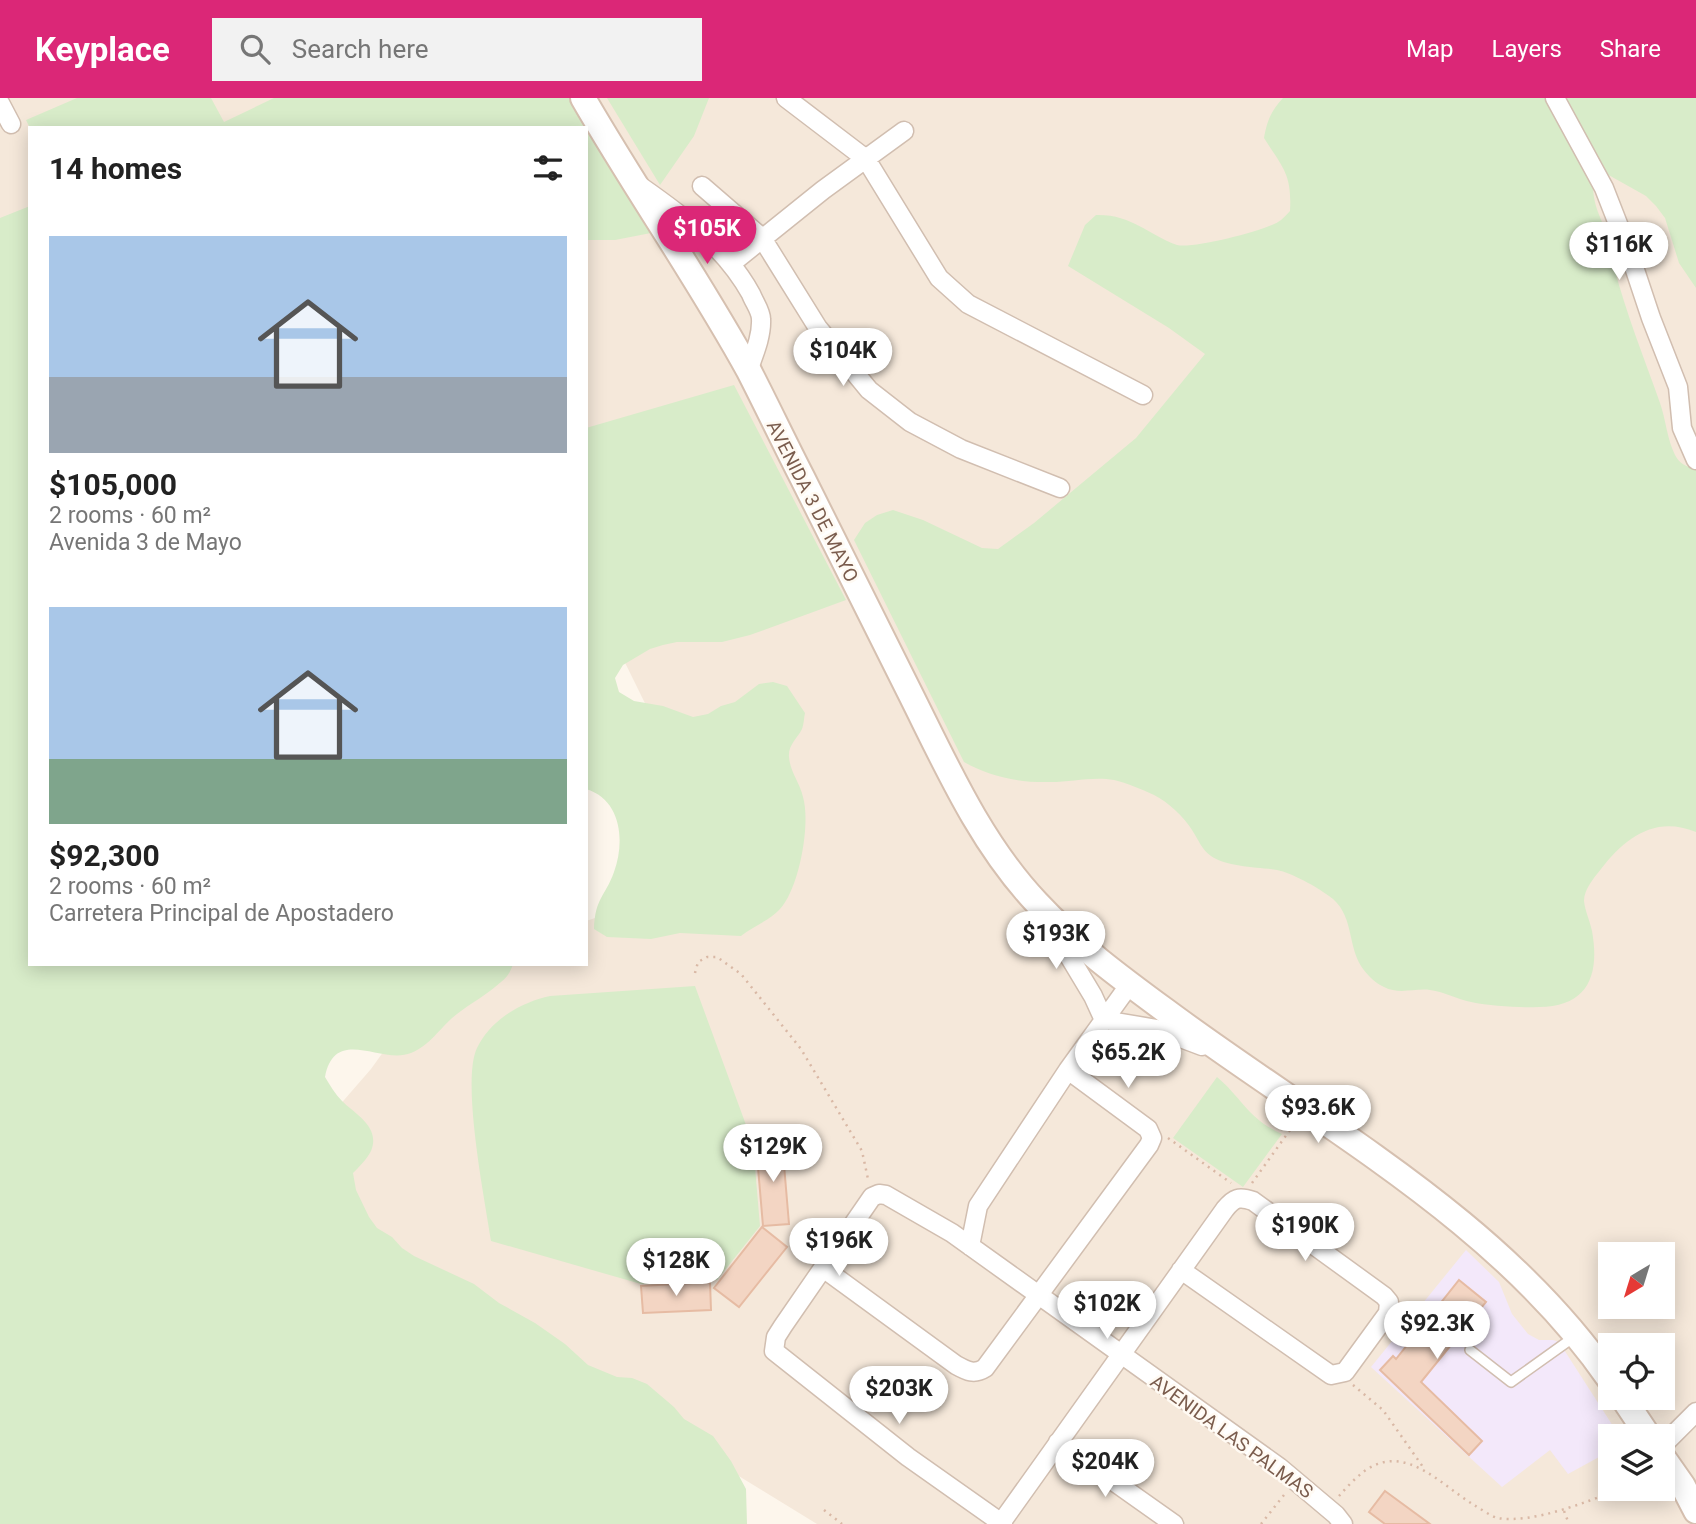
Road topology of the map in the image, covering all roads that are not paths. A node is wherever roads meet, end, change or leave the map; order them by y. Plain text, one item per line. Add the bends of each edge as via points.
1 (583, 98) edge
2 (786, 98) edge
3 (1555, 98) edge
4 (0, 103) edge
5 (11, 124) dead end
6 (904, 131) dead end
7 (866, 159) junction
8 (631, 180) junction
9 (702, 186) dead end
10 (762, 238) junction
11 (732, 263) junction
12 (748, 371) junction
13 (1143, 395) dead end
14 (1696, 460) edge
15 (1060, 488) dead end
16 (1039, 905) junction
17 (1130, 984) junction
18 (1104, 1020) junction
19 (1228, 1056) junction
20 (1068, 1070) junction
21 (970, 1246) junction
22 (823, 1268) junction
23 (1181, 1270) junction
24 (1037, 1295) junction
25 (1576, 1336) junction
26 (1471, 1350) dead end
27 (1121, 1355) junction
28 (1598, 1364) edge
29 (1696, 1412) edge
30 (1675, 1433) edge
31 (1058, 1442) junction
32 (1675, 1475) edge
33 (1696, 1511) edge
34 (1002, 1523) edge
35 (1174, 1524) edge
36 (1343, 1524) edge

1 - 8 street, AVENIDA 3 DE MAYO
2 - 7 street
3 - 14 street via 1604,188 1629,252 1678,387 1682,428
4 - 5 street
6 - 7 street
7 - 10 street
7 - 13 street via 939,278 968,304
8 - 11 street via 674,209
8 - 12 street, AVENIDA 3 DE MAYO
9 - 10 street
10 - 11 street
10 - 15 street via 818,328 869,390 910,422 961,449
11 - 12 street via 762,315
12 - 16 street, AVENIDA 3 DE MAYO via 941,755 988,841
16 - 17 street, AVENIDA 3 DE MAYO
16 - 18 street
17 - 18 street
17 - 19 street, AVENIDA 3 DE MAYO
18 - 19 street via 1157,1028
18 - 20 street
19 - 25 street, AVENIDA 3 DE MAYO via 1352,1140 1467,1227 1530,1284
20 - 21 street via 978,1206
20 - 24 street via 1148,1129 1152,1138
21 - 22 street, AVENIDA LAS PALMAS via 879,1194 872,1197
21 - 24 street, AVENIDA LAS PALMAS
22 - 24 street via 968,1371 985,1368
22 - 34 street via 783,1326 774,1351 908,1457
23 - 23 street via 1225,1209 1242,1197 1384,1296 1388,1313 1345,1372 1331,1375
23 - 27 street
24 - 27 street, AVENIDA LAS PALMAS
25 - 26 lane via 1510,1382
25 - 28 street, AVENIDA 3 DE MAYO
27 - 31 street
27 - 36 street, AVENIDA LAS PALMAS via 1295,1481
29 - 30 street
31 - 34 street
31 - 35 street
32 - 33 street

